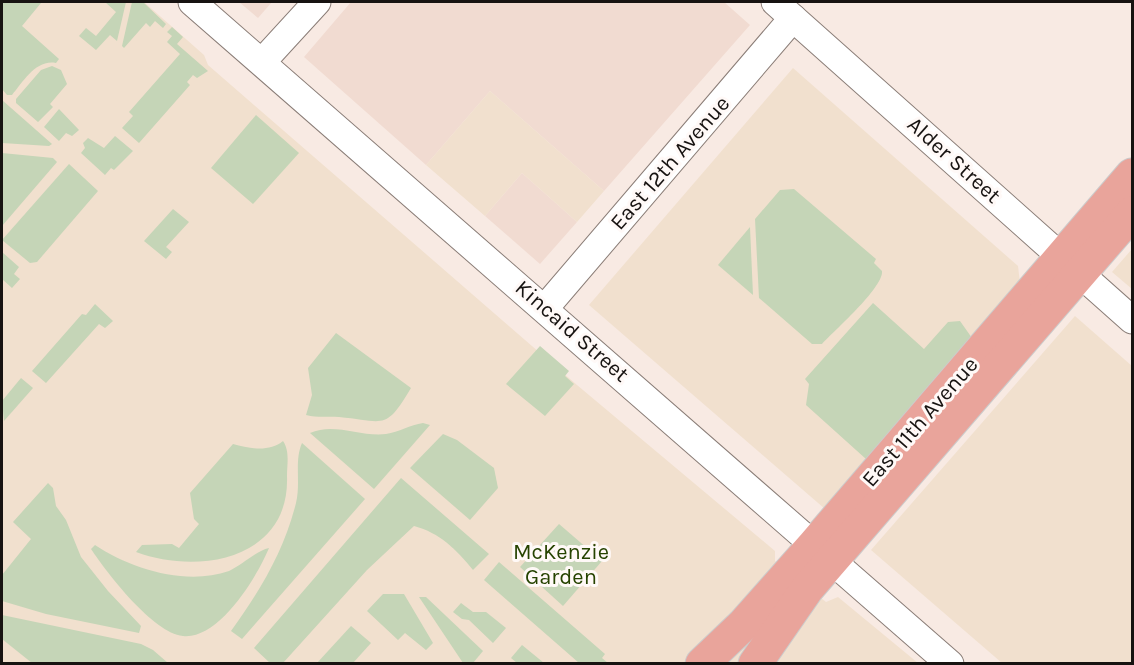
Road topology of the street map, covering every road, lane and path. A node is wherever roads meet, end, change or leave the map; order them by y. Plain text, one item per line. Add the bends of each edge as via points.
1 (192, 2) edge
2 (316, 2) edge
3 (784, 10) edge
4 (262, 62) junction
5 (1132, 175) edge
6 (1132, 213) edge
7 (1072, 265) junction
8 (545, 308) junction
9 (1132, 320) edge
10 (823, 552) junction
11 (757, 662) edge
12 (702, 663) edge
13 (950, 663) edge

1 - 4 street, Kincaid Street
2 - 4 street
3 - 7 street, Alder Street
3 - 8 street, East 12th Avenue
4 - 8 street, Kincaid Street
5 - 7 main road, East 11th Avenue
6 - 7 main road, East 11th Avenue
7 - 9 street, Alder Street
7 - 10 main road, East 11th Avenue
8 - 10 street, Kincaid Street
10 - 11 main road, East 11th Avenue
10 - 12 main road, East 11th Avenue
10 - 13 street, Kincaid Street

